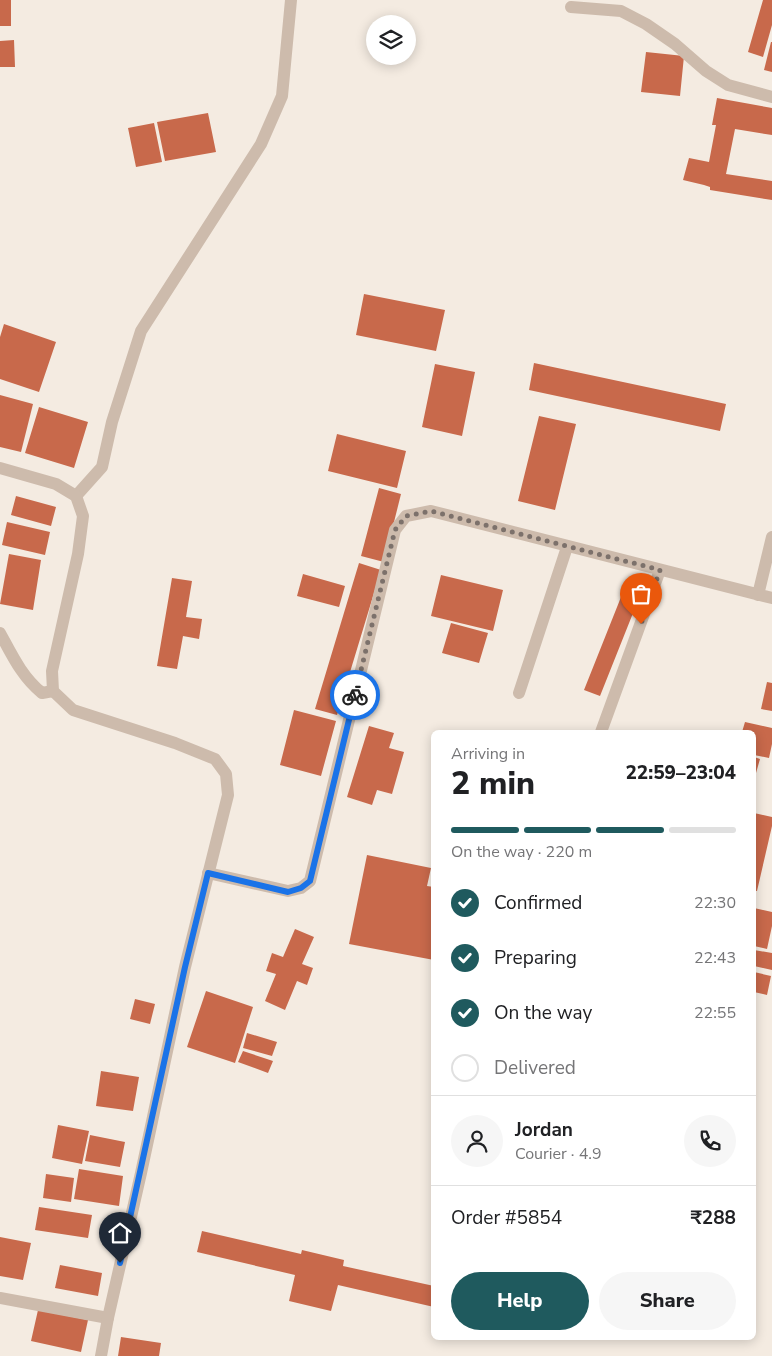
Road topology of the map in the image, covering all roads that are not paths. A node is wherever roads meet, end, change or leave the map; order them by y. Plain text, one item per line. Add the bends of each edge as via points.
1 (291, 0) edge
2 (571, 7) dead end
3 (772, 97) edge
4 (0, 468) edge
5 (76, 496) junction
6 (772, 537) edge
7 (567, 546) junction
8 (660, 570) junction
9 (758, 595) junction
10 (772, 598) edge
11 (0, 633) edge
12 (53, 691) junction
13 (519, 693) dead end
14 (602, 730) edge
15 (208, 873) junction
16 (0, 1298) edge
17 (108, 1318) junction
18 (101, 1356) edge

1 - 5 street via 282,96 261,144 141,331 112,422 102,467
2 - 3 street via 621,11 675,44 728,85
4 - 5 street via 56,484
5 - 12 street via 83,516 78,554 52,671
6 - 9 street
7 - 8 street
7 - 13 street
7 - 15 street via 431,511 406,516 395,530 310,881 288,892
8 - 9 street
8 - 14 street
9 - 10 street
11 - 12 street via 21,672 34,687 42,693
12 - 15 street via 73,710 215,759 226,774 228,795
15 - 17 street
16 - 17 street
17 - 18 street

